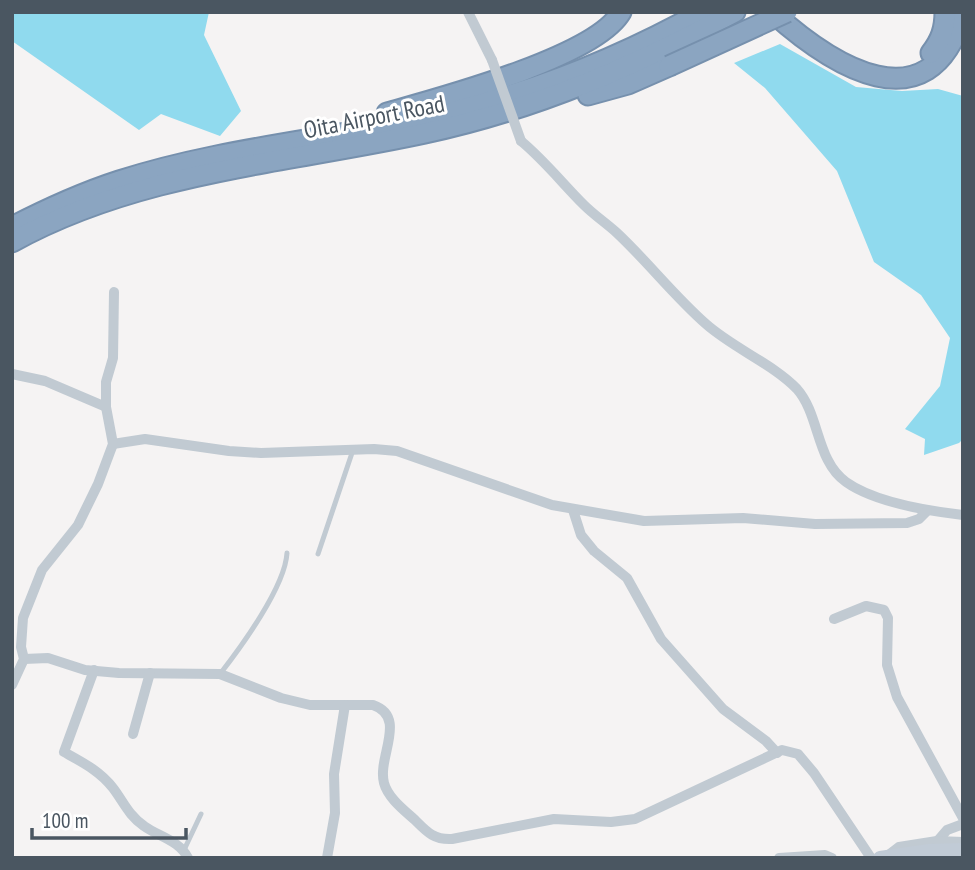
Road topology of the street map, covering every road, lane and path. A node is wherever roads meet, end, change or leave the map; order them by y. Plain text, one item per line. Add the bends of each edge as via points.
1 (468, 12) edge
2 (702, 12) edge
3 (735, 12) edge
4 (772, 12) edge
5 (785, 12) edge
6 (945, 12) edge
7 (622, 14) edge
8 (963, 14) edge
9 (674, 36) junction
10 (368, 145) junction
11 (264, 147) junction
12 (12, 227) edge
13 (12, 242) edge
14 (114, 292) dead end
15 (12, 374) edge
16 (106, 407) junction
17 (113, 444) junction
18 (353, 450) junction
19 (573, 510) junction
20 (927, 511) junction
21 (963, 515) edge
22 (287, 553) dead end
23 (318, 554) dead end
24 (834, 619) dead end
25 (24, 659) junction
26 (94, 670) junction
27 (150, 673) junction
28 (220, 674) junction
29 (12, 685) edge
30 (345, 705) junction
31 (133, 734) dead end
32 (776, 753) junction
33 (201, 814) dead end
34 (963, 818) edge
35 (963, 824) edge
36 (963, 842) edge
37 (933, 846) junction
38 (963, 850) edge
39 (186, 854) edge
40 (879, 857) edge
41 (327, 858) edge
42 (779, 858) edge
43 (832, 858) edge

1 - 20 street, bridge via 492,60 521,141 708,326 794,386 814,418 834,470 845,482
2 - 9 highway, Oita Airport Road
3 - 9 highway, Oita Airport Road
4 - 8 highway via 794,32 850,67 895,80 928,71 957,36
5 - 6 highway via 806,33 832,49 886,69 903,69 926,59 945,28
5 - 10 highway, bridge via 628,84 490,126
7 - 11 highway via 566,51 504,78
9 - 10 highway, Oita Airport Road via 589,83 504,113
9 - 11 highway, Oita Airport Road via 463,108
10 - 13 highway, Oita Airport Road via 161,186 106,202
11 - 12 highway, Oita Airport Road via 122,180
14 - 16 street via 113,358 106,382
15 - 16 street via 45,381
16 - 17 street
17 - 18 street via 145,439 229,451
17 - 25 street via 78,525 42,570 23,618
18 - 19 street via 397,451
18 - 23 lane
19 - 20 street via 644,520 743,518 815,524 906,523
19 - 32 street via 581,535 627,578 661,639 723,709
20 - 21 street
22 - 28 lane via 268,604
24 - 34 street via 866,606 884,610 888,618 887,665 897,697
25 - 26 street via 48,658
25 - 29 street
26 - 27 street
26 - 39 street via 64,752 96,770 144,826
27 - 28 street
27 - 31 street
28 - 30 street via 281,698 310,705
30 - 32 street via 373,705 389,716 383,781 388,794 439,840 554,819 635,819
30 - 41 street
32 - 40 street via 798,754
33 - 39 lane
35 - 37 street via 947,830
36 - 37 street
37 - 38 main road
37 - 40 main road
42 - 43 street

